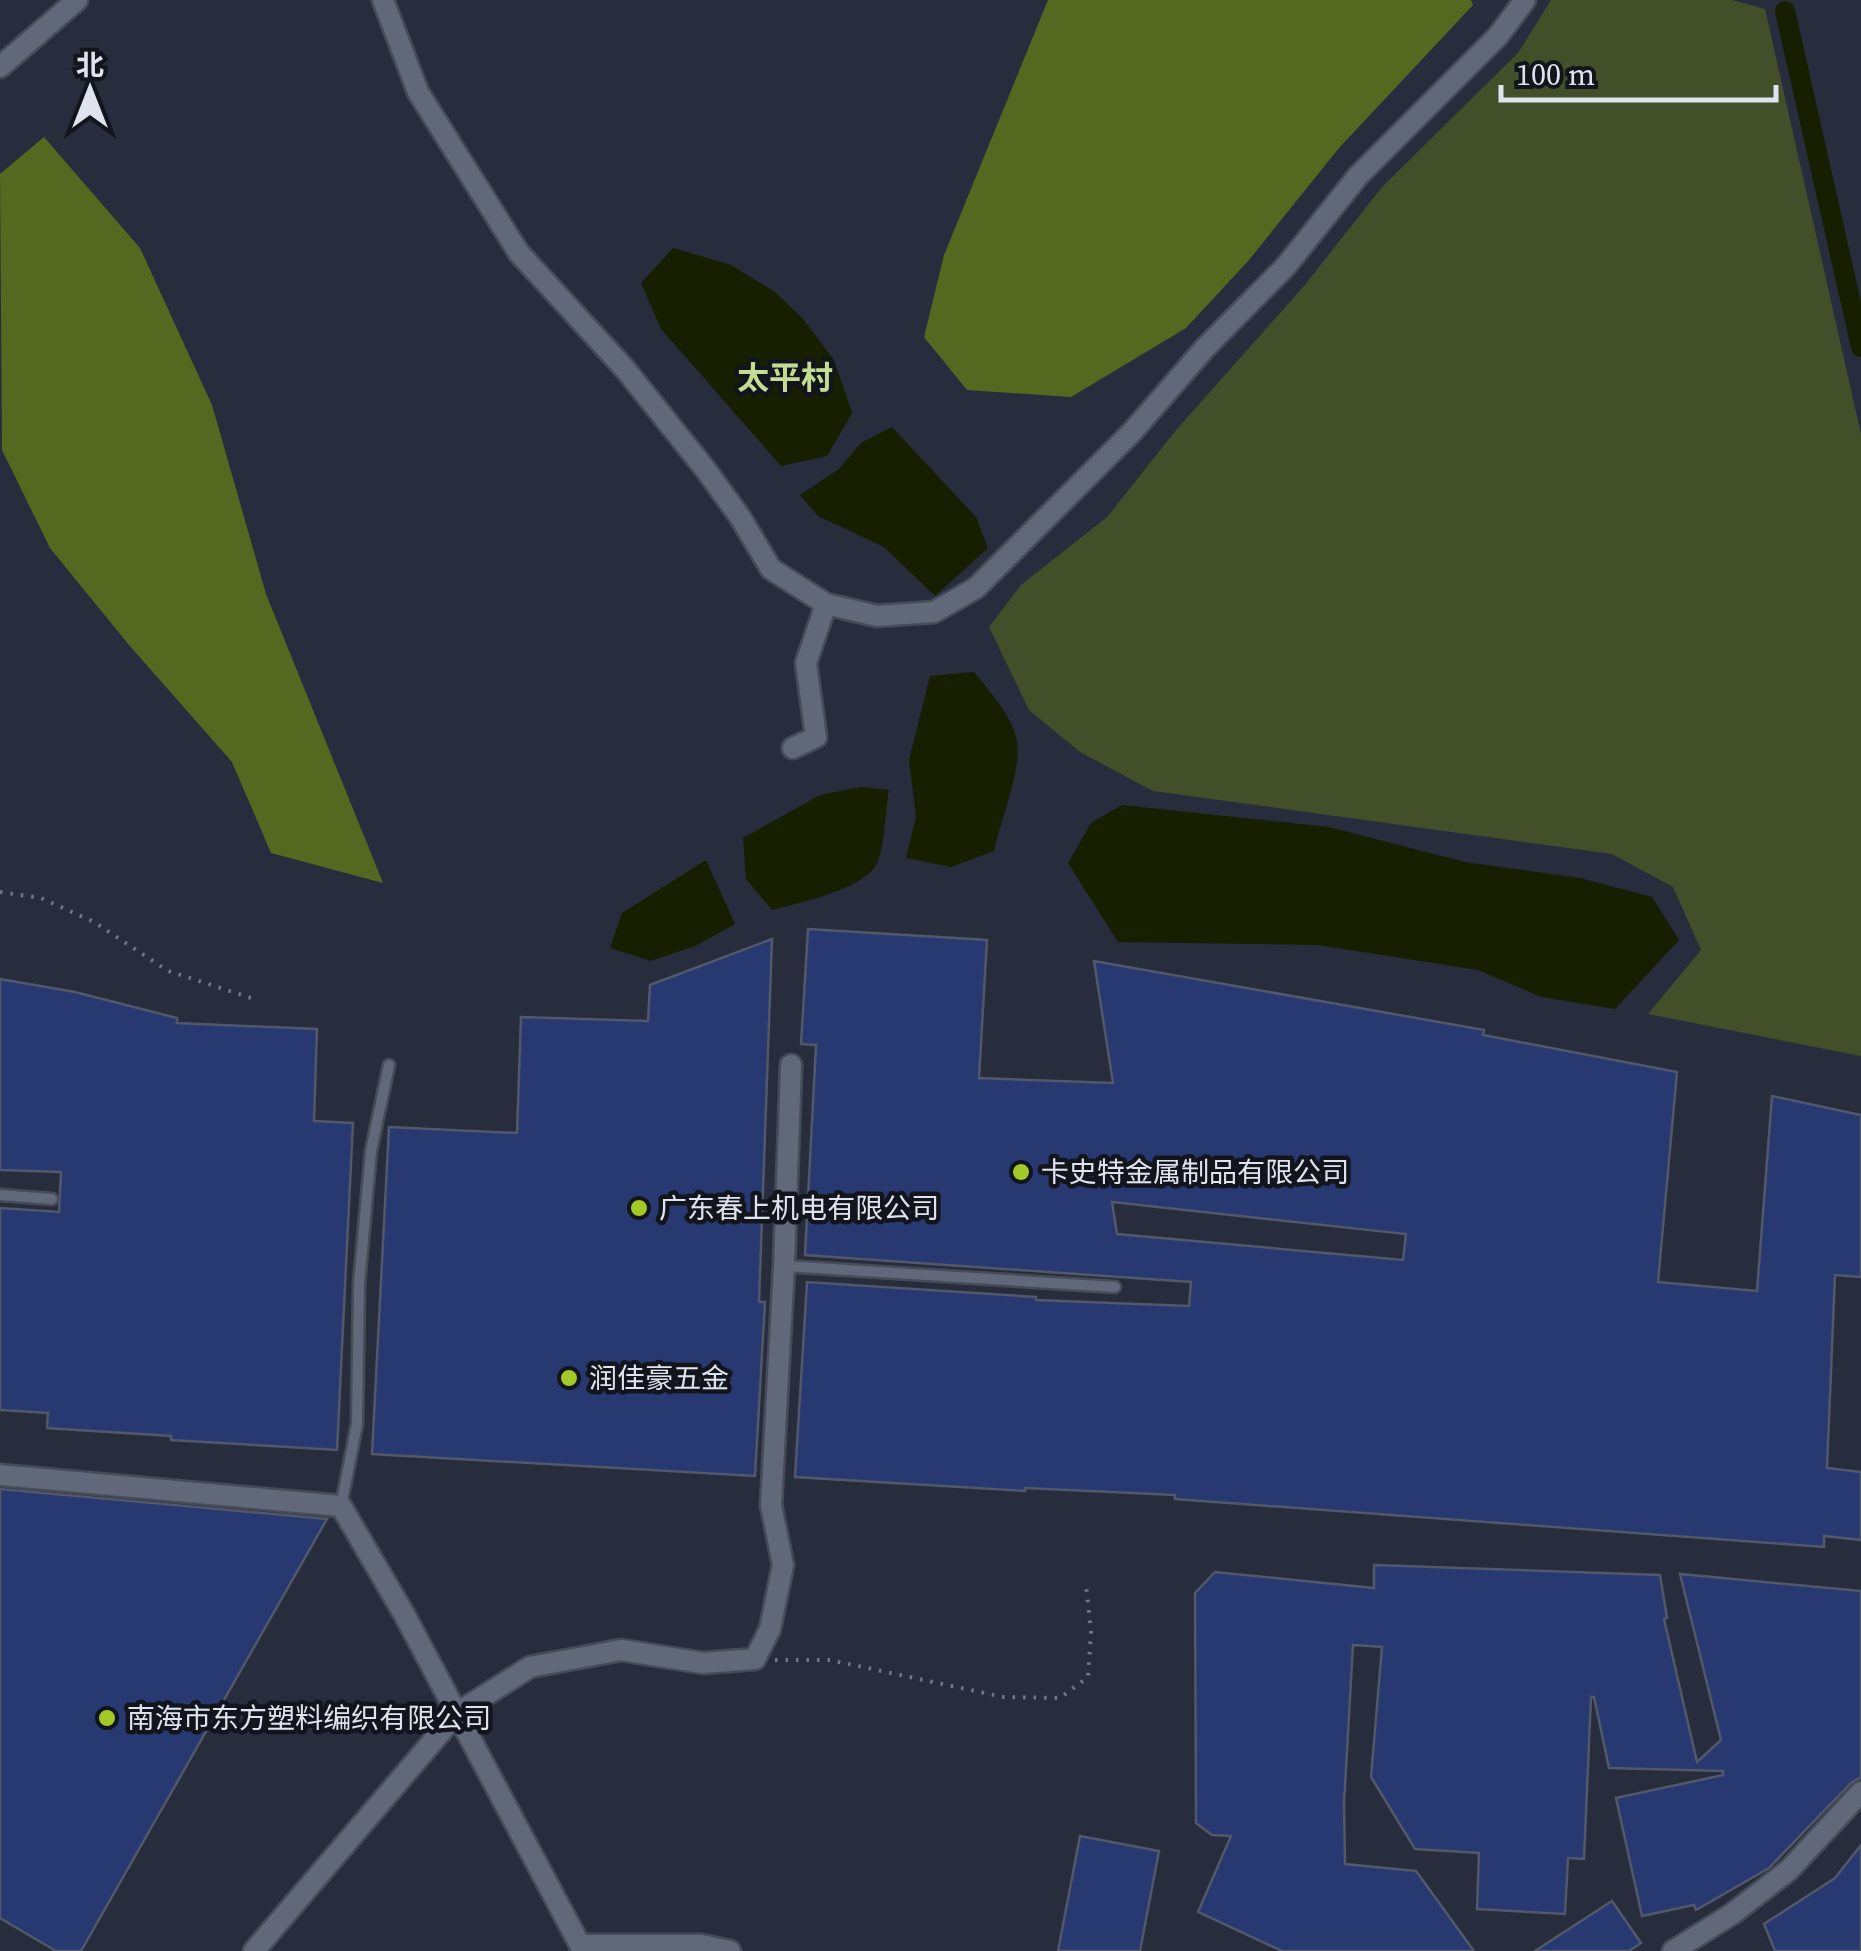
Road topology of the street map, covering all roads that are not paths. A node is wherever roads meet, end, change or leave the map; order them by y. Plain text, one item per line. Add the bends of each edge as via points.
1 (76, 0) edge
2 (382, 0) edge
3 (1525, 0) edge
4 (0, 67) edge
5 (826, 604) junction
6 (793, 748) dead end
7 (389, 1065) dead end
8 (791, 1065) dead end
9 (0, 1195) edge
10 (52, 1199) dead end
11 (784, 1266) junction
12 (1116, 1288) dead end
13 (0, 1475) edge
14 (341, 1506) junction
15 (457, 1713) junction
16 (1861, 1792) edge
17 (576, 1948) edge
18 (254, 1951) edge
19 (730, 1951) edge
20 (1673, 1951) edge

1 - 4 street
2 - 5 street via 418,92 519,253 706,470 771,569
3 - 5 street via 1498,36 1358,176 1286,266 1133,431 976,588 934,612 877,616
5 - 6 street via 806,664 816,737
7 - 14 lane via 371,1150 358,1284 357,1424
8 - 11 street
9 - 10 lane
11 - 12 lane
11 - 15 street via 771,1505 783,1565 770,1629 755,1660 703,1662 621,1650 530,1667
13 - 14 street
14 - 15 street
15 - 17 street
15 - 18 street
16 - 20 street via 1789,1870
17 - 19 street via 701,1945

